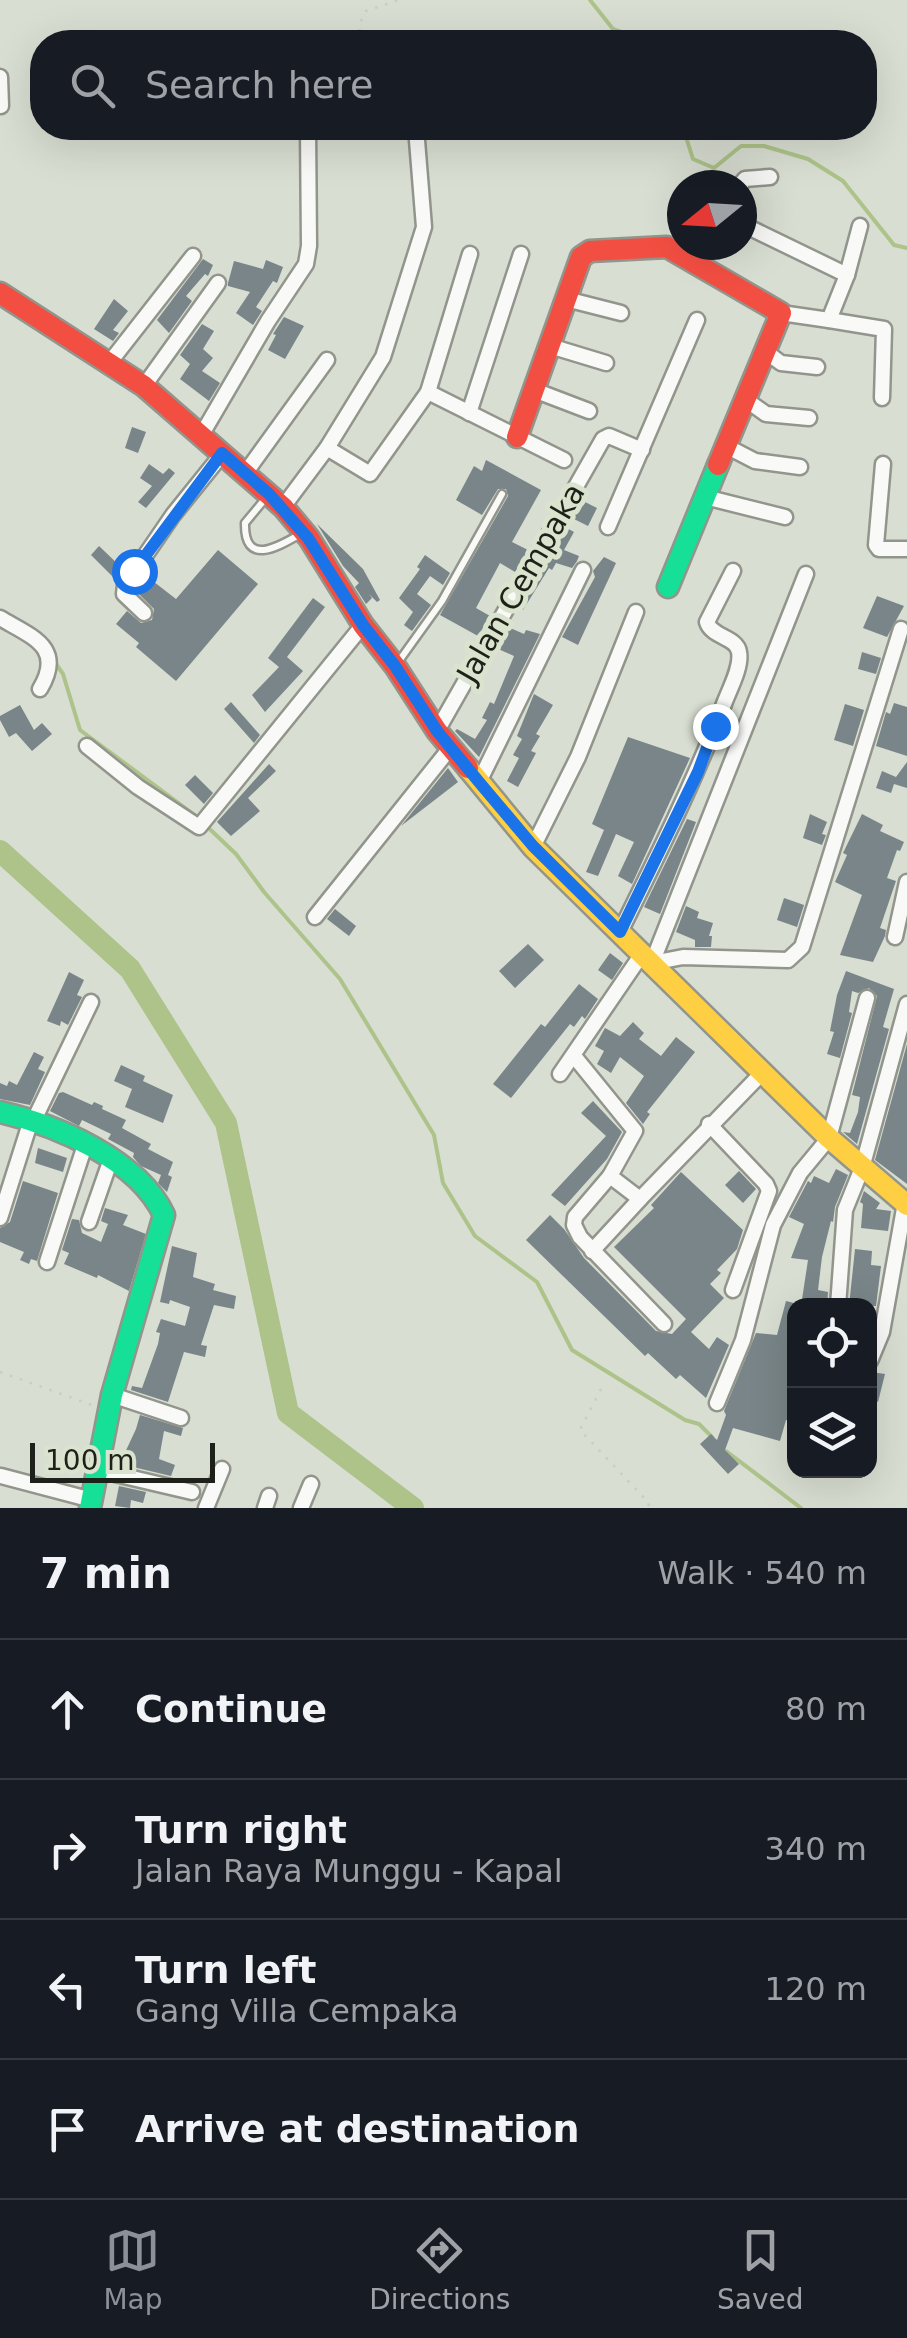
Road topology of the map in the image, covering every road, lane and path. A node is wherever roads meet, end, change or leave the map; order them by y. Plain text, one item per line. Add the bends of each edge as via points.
1 (399, 0) edge
2 (359, 30) edge
3 (0, 77) edge
4 (2, 106) edge
5 (308, 140) edge
6 (417, 140) edge
7 (770, 177) dead end
8 (757, 178) edge
9 (860, 226) dead end
10 (757, 231) edge
11 (667, 243) edge
12 (470, 254) dead end
13 (521, 254) dead end
14 (192, 256) dead end
15 (702, 260) edge
16 (847, 275) junction
17 (218, 282) dead end
18 (0, 293) edge
19 (566, 299) junction
20 (621, 313) dead end
21 (781, 313) junction
22 (697, 320) dead end
23 (829, 320) junction
24 (550, 346) junction
25 (765, 351) junction
26 (327, 360) dead end
27 (110, 362) junction
28 (606, 363) dead end
29 (817, 367) dead end
30 (144, 386) junction
31 (534, 390) junction
32 (428, 392) junction
33 (882, 398) dead end
34 (745, 399) junction
35 (590, 410) dead end
36 (469, 413) junction
37 (809, 418) dead end
38 (202, 434) junction
39 (517, 436) junction
40 (726, 446) junction
41 (328, 448) junction
42 (642, 450) junction
43 (222, 453) junction
44 (564, 460) dead end
45 (882, 464) dead end
46 (800, 467) dead end
47 (246, 472) junction
48 (502, 494) dead end
49 (705, 497) junction
50 (276, 501) junction
51 (785, 516) dead end
52 (608, 528) dead end
53 (303, 532) junction
54 (907, 549) edge
55 (582, 570) dead end
56 (733, 571) dead end
57 (806, 574) dead end
58 (668, 587) dead end
59 (636, 612) dead end
60 (144, 613) dead end
61 (0, 618) edge
62 (363, 625) junction
63 (902, 629) dead end
64 (395, 666) junction
65 (40, 689) dead end
66 (444, 739) junction
67 (87, 746) dead end
68 (479, 782) junction
69 (533, 846) junction
70 (907, 882) edge
71 (315, 916) dead end
72 (620, 932) junction
73 (895, 937) dead end
74 (647, 959) junction
75 (867, 998) dead end
76 (91, 1002) dead end
77 (907, 1004) edge
78 (574, 1056) junction
79 (762, 1072) junction
80 (560, 1074) dead end
81 (0, 1112) edge
82 (32, 1120) junction
83 (709, 1124) junction
84 (829, 1138) junction
85 (86, 1142) junction
86 (112, 1156) junction
87 (862, 1168) junction
88 (610, 1176) junction
89 (640, 1199) junction
90 (906, 1204) edge
91 (0, 1218) edge
92 (89, 1222) dead end
93 (592, 1251) junction
94 (48, 1262) dead end
95 (733, 1290) dead end
96 (839, 1298) edge
97 (664, 1324) dead end
98 (877, 1344) edge
99 (0, 1372) edge
100 (602, 1389) dead end
101 (110, 1403) junction
102 (717, 1403) dead end
103 (181, 1418) dead end
104 (222, 1469) dead end
105 (98, 1470) junction
106 (1, 1476) edge
107 (311, 1484) dead end
108 (192, 1492) dead end
109 (92, 1506) edge
110 (206, 1508) edge
111 (302, 1508) edge
112 (648, 1508) edge

1 - 2 path via 366,12
3 - 4 street
5 - 38 street via 306,264
6 - 41 street via 424,228 383,357
7 - 8 street
9 - 16 street
10 - 16 street
11 - 19 street via 590,251
12 - 32 street
13 - 36 street
14 - 27 street
15 - 21 street
16 - 23 street
17 - 30 street
18 - 27 street
19 - 20 street
19 - 24 street
21 - 23 street
21 - 25 street
22 - 42 street
23 - 33 street via 884,329
24 - 28 street
24 - 31 street
25 - 29 street via 781,363
25 - 34 street
26 - 47 street
27 - 30 street
30 - 38 street
31 - 35 street
31 - 39 street
32 - 36 street
32 - 41 street via 370,474
34 - 37 street via 766,414
34 - 40 street
36 - 39 street
38 - 43 street
39 - 44 street
40 - 46 street via 755,461
40 - 49 street
41 - 50 street
42 - 52 street
42 - 66 street, Jalan Cempaka via 606,437
43 - 47 street
43 - 60 street via 124,585 124,594
45 - 54 street via 876,544
47 - 50 street
48 - 64 lane via 442,601
49 - 51 street
49 - 58 street
50 - 53 street
50 - 53 lane via 245,522 254,547 272,550
53 - 62 street
55 - 68 street
56 - 72 street via 707,622 736,646 735,674 698,772
57 - 74 street
59 - 69 street via 578,757
61 - 65 street via 47,652 50,668
62 - 64 street
62 - 67 street via 200,827
63 - 74 street via 802,947 788,960
64 - 66 street
66 - 68 street
66 - 71 street, Jalan Cempaka
68 - 69 street
69 - 72 street
70 - 73 street
72 - 74 street
74 - 78 street
74 - 79 street
75 - 84 street
76 - 82 street
77 - 87 street
78 - 80 street
78 - 88 street via 635,1131
79 - 83 street
79 - 84 street
81 - 82 street
82 - 85 street
82 - 91 street
83 - 89 street
83 - 95 street via 769,1191
84 - 87 street
84 - 102 street via 800,1173 773,1225 743,1340
85 - 86 street
85 - 94 street
86 - 92 street
86 - 101 street via 159,1204 164,1220
87 - 90 street
87 - 96 street via 845,1210
88 - 89 street
88 - 93 street via 574,1222
89 - 93 street
90 - 98 street
93 - 97 street
99 - 101 path
100 - 112 path via 580,1430
101 - 103 street
101 - 105 street
104 - 110 street
105 - 108 street
105 - 109 street
106 - 109 street
107 - 111 street

